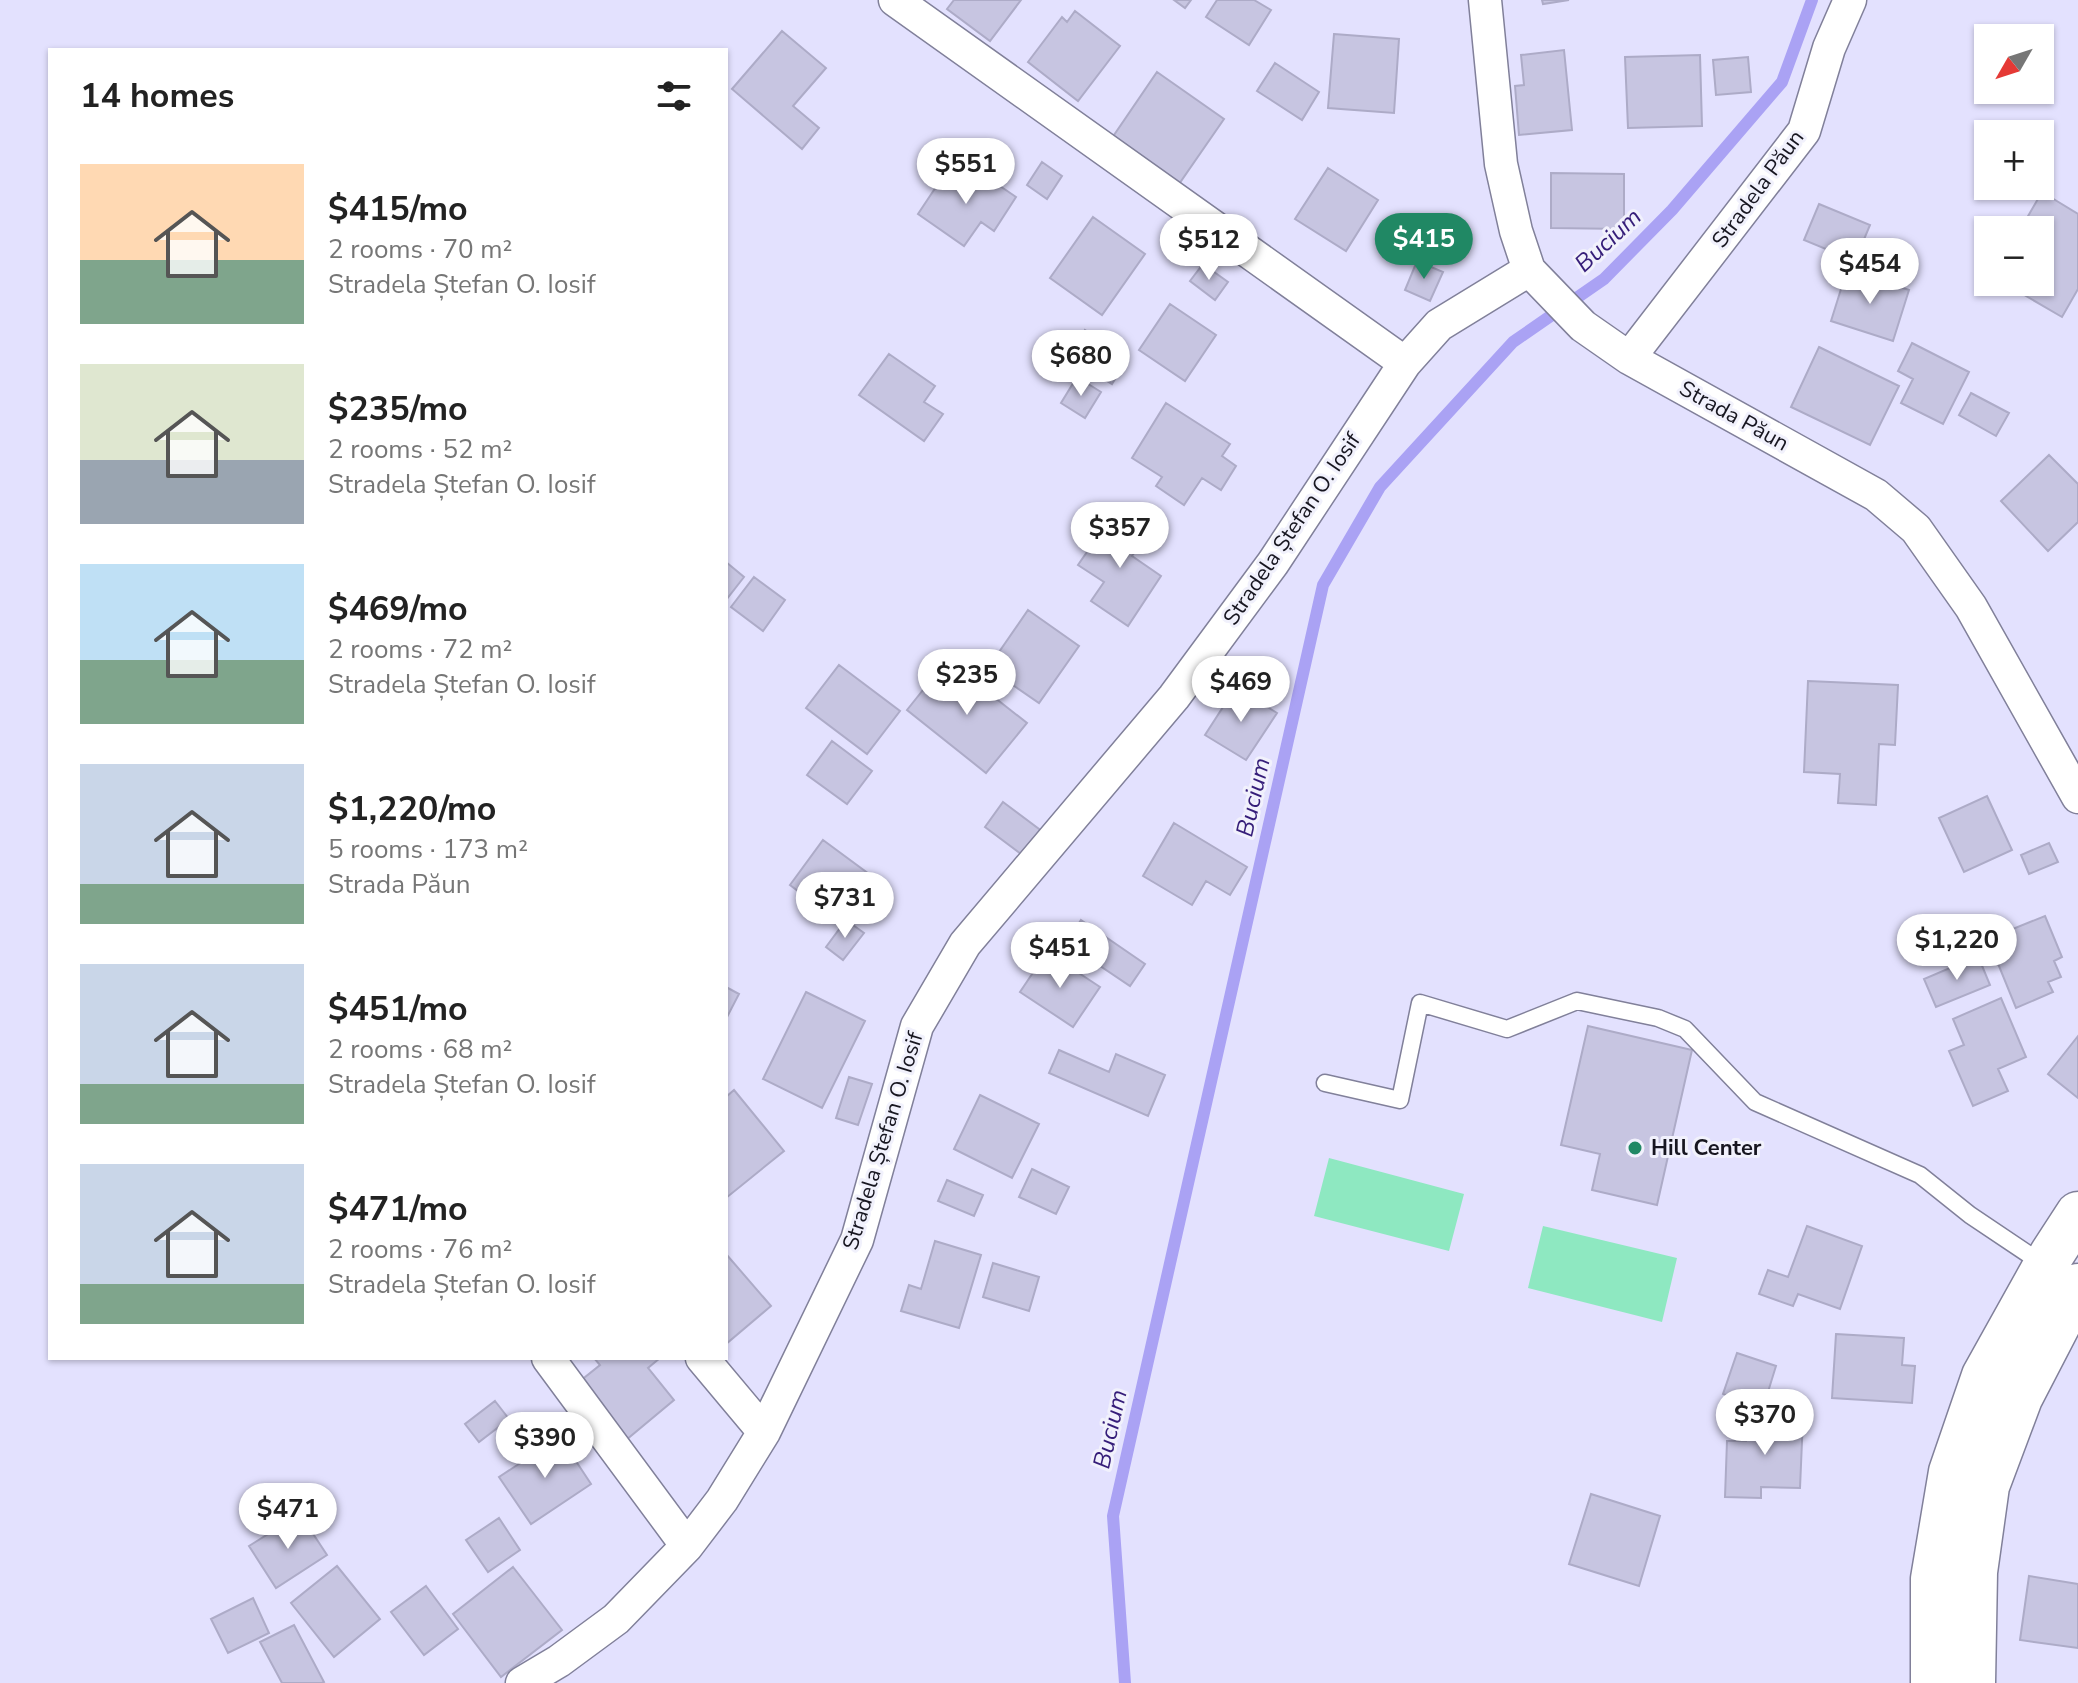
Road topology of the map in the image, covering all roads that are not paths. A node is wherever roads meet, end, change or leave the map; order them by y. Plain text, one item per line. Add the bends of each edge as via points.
1 (895, 0) edge
2 (1485, 0) edge
3 (1850, 0) edge
4 (1537, 279) junction
5 (1629, 358) junction
6 (1405, 363) junction
7 (2078, 797) edge
8 (1325, 1083) dead end
9 (2078, 1214) edge
10 (2065, 1278) edge
11 (549, 1360) edge
12 (704, 1360) edge
13 (764, 1432) junction
14 (687, 1546) junction
15 (522, 1683) edge
16 (1933, 1683) edge
17 (1973, 1683) edge

1 - 6 street
2 - 4 street, Strada Păun via 1501,164 1516,231
3 - 5 street, Stradela Păun via 1804,131
4 - 5 street, Strada Păun via 1583,326
4 - 6 street, Stradela Ștefan O. Iosif via 1439,325
5 - 7 street, Strada Păun via 1876,495 1916,529 1971,607
6 - 13 street, Stradela Ștefan O. Iosif via 1273,563 1174,697 965,944 917,1026 857,1240
8 - 10 lane via 1400,1100 1420,1003 1507,1029 1577,1001 1658,1018 1685,1029 1755,1102 1920,1175
9 - 10 main road
10 - 16 main road via 1984,1376 1951,1472 1933,1579
10 - 17 main road via 1987,1486 1975,1572
11 - 14 street
12 - 13 street
13 - 14 street, Stradela Ștefan O. Iosif
14 - 15 street, Stradela Ștefan O. Iosif via 616,1619

